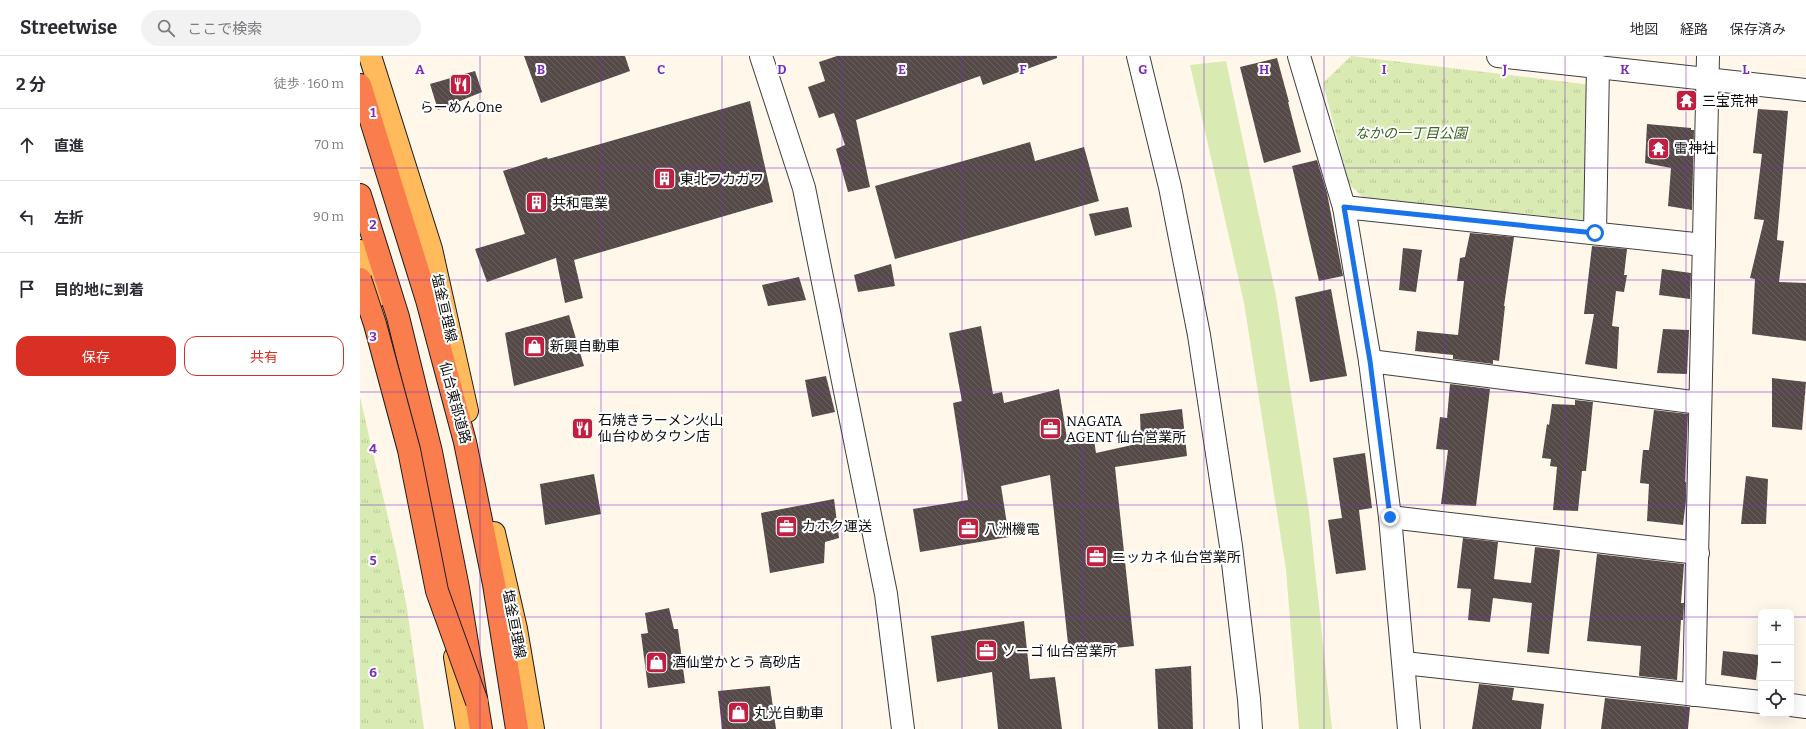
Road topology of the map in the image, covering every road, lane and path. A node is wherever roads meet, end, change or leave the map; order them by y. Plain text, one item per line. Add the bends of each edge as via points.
1 (370, 56) edge
2 (761, 56) edge
3 (1138, 56) edge
4 (1300, 56) edge
5 (1498, 56) edge
6 (1708, 56) edge
7 (1598, 66) junction
8 (1707, 79) junction
9 (360, 86) edge
10 (1806, 90) edge
11 (360, 195) edge
12 (1344, 207) junction
13 (1595, 233) junction
14 (1704, 245) junction
15 (360, 251) edge
16 (360, 279) edge
17 (1370, 361) junction
18 (1700, 403) junction
19 (1390, 517) junction
20 (1698, 553) junction
21 (1404, 663) junction
22 (1694, 695) junction
23 (477, 702) junction
24 (1758, 702) edge
25 (1794, 705) edge
26 (1806, 707) edge
27 (467, 729) edge
28 (481, 729) edge
29 (517, 729) edge
30 (532, 729) edge
31 (903, 729) edge
32 (1250, 729) edge
33 (1409, 729) edge

1 - 30 main road, 塩釜亘理線 via 431,249 516,629
2 - 31 street via 804,188 886,594
3 - 32 street via 1170,187 1199,335 1230,546 1249,699
4 - 12 street
5 - 7 street
6 - 8 street
7 - 8 street
7 - 13 street
8 - 10 street
8 - 14 street
9 - 29 highway, 仙台東部道路 via 427,300 465,442 494,584
11 - 23 highway, bridge via 398,317 431,452
12 - 13 street
12 - 17 street
13 - 14 street
14 - 18 street
15 - 27 main road via 424,474
16 - 23 highway, bridge via 409,450 437,591
17 - 18 street
17 - 19 street
18 - 20 street
19 - 20 street
19 - 21 street
20 - 22 street
21 - 22 street
21 - 33 street
22 - 24 street
23 - 28 highway
25 - 26 street

